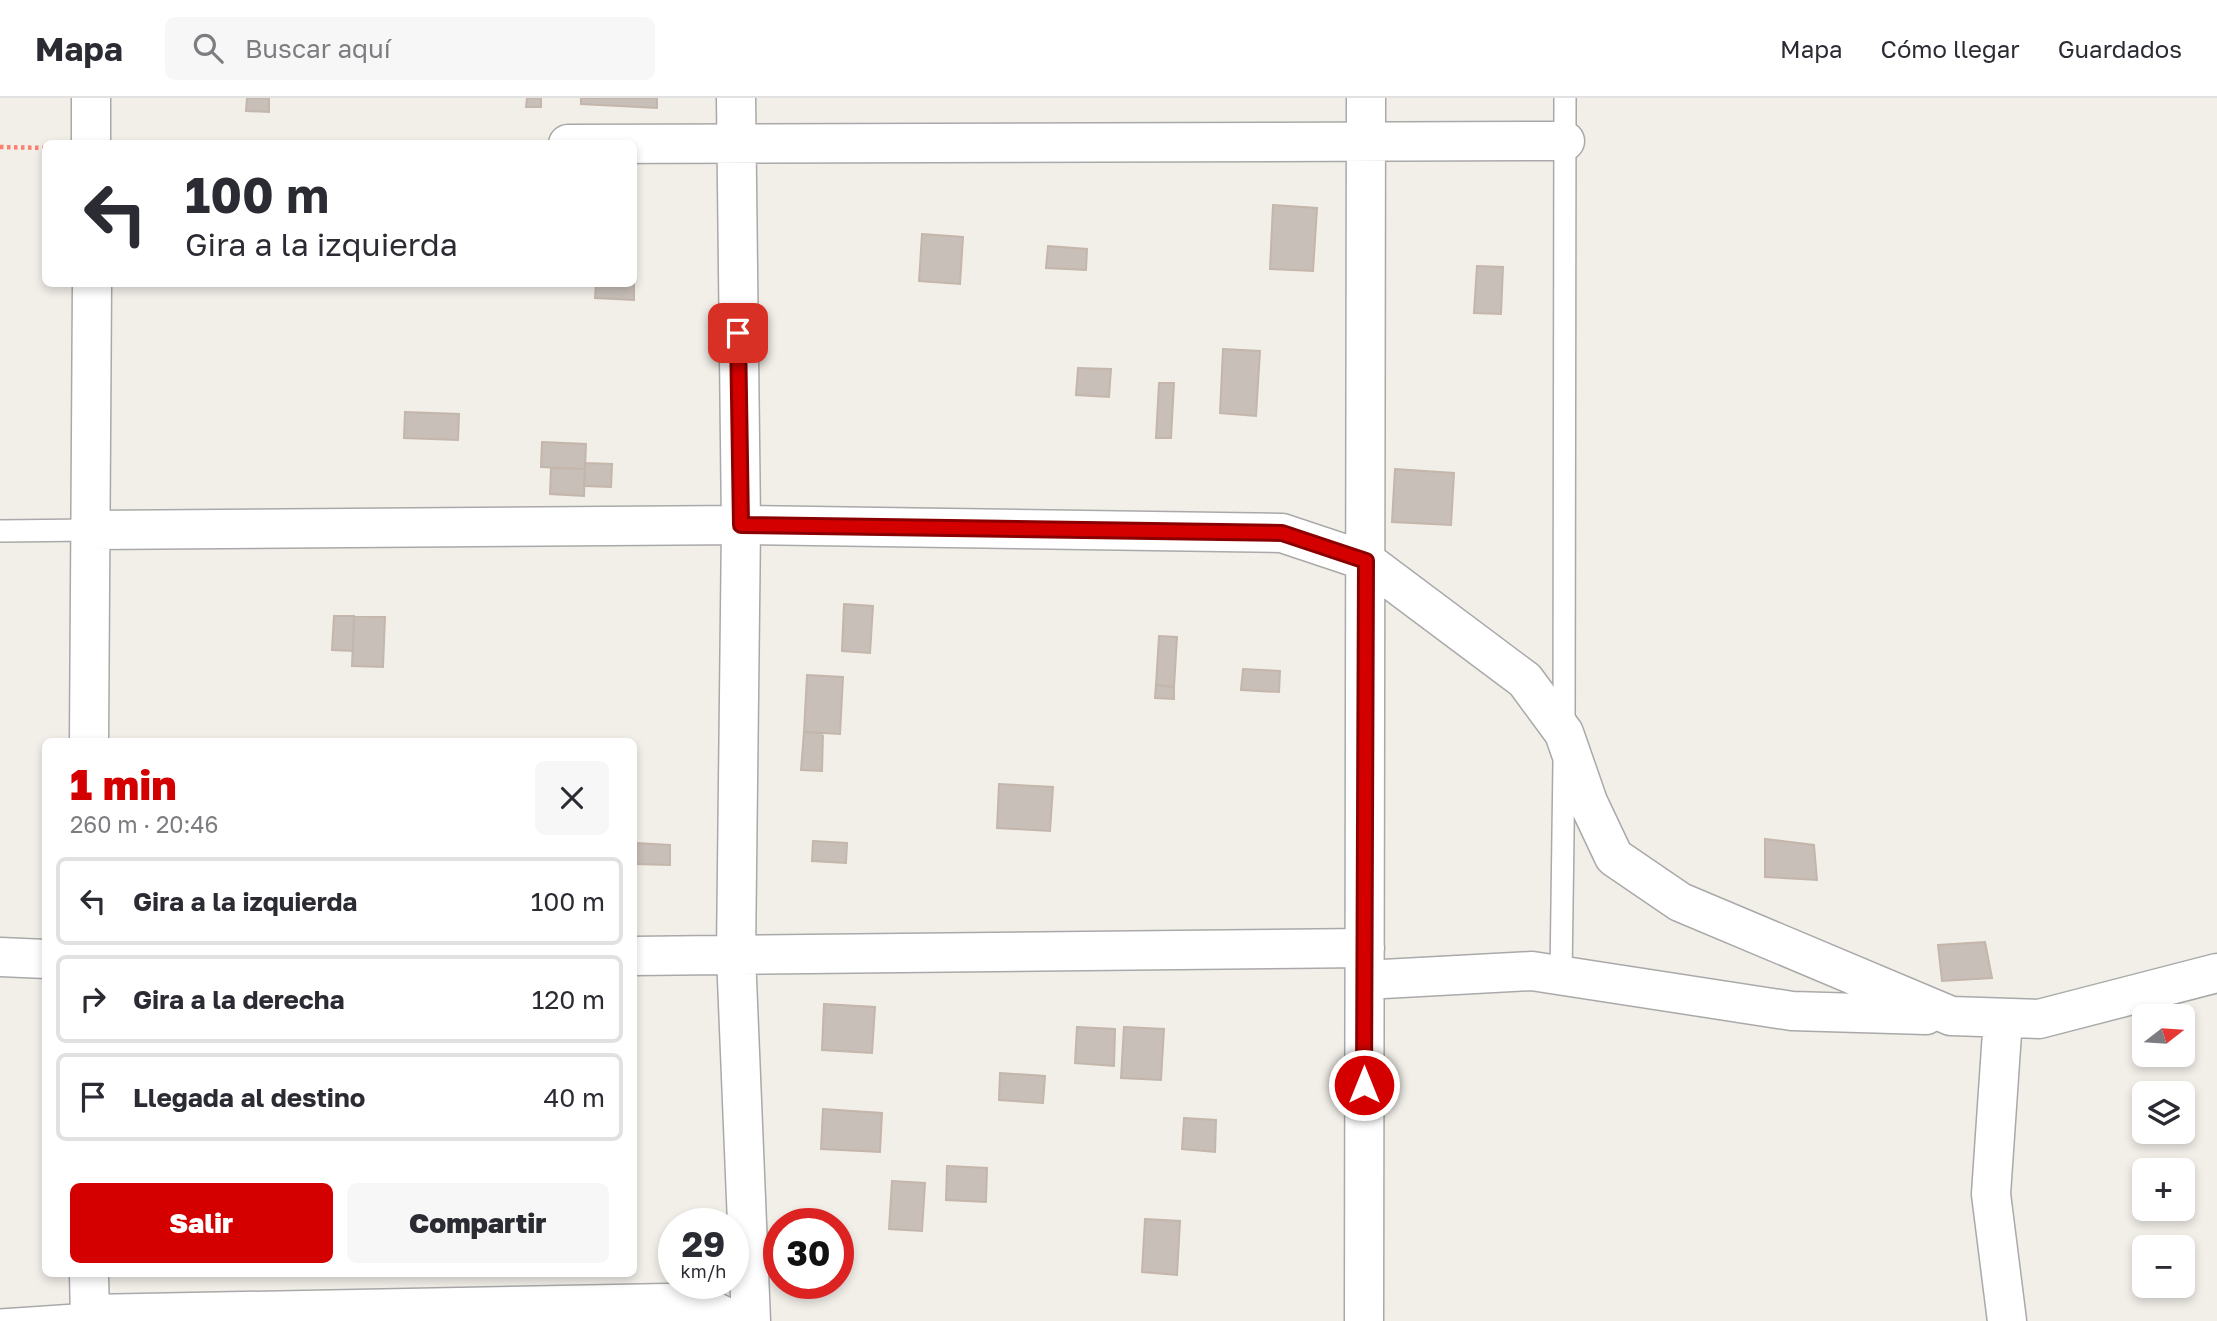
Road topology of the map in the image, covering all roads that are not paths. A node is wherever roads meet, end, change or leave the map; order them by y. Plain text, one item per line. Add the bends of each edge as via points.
1 (91, 98) edge
2 (736, 98) edge
3 (1366, 98) edge
4 (1565, 98) edge
5 (91, 140) edge
6 (1366, 140) junction
7 (736, 141) junction
8 (1565, 141) junction
9 (637, 143) edge
10 (92, 287) edge
11 (741, 525) junction
12 (92, 530) junction
13 (0, 531) edge
14 (1366, 561) junction
15 (1564, 733) junction
16 (89, 738) edge
17 (736, 955) junction
18 (637, 956) edge
19 (0, 957) edge
20 (42, 959) edge
21 (1365, 964) junction
22 (2217, 973) edge
23 (1561, 976) junction
24 (1951, 1016) junction
25 (2003, 1018) junction
26 (89, 1277) edge
27 (90, 1318) edge
28 (0, 1320) edge
29 (734, 1321) edge
30 (751, 1321) edge
31 (1364, 1321) edge
32 (2007, 1321) edge

1 - 5 street
2 - 7 street
3 - 6 street
4 - 8 lane
6 - 7 street
6 - 8 street
6 - 14 street
7 - 9 street
7 - 11 street
8 - 15 lane
10 - 12 street
11 - 12 street
11 - 14 street via 1282,533
11 - 17 street
12 - 13 lane
12 - 16 street
14 - 15 street via 1525,680
14 - 21 street
15 - 23 lane
15 - 24 street via 1588,802 1614,857 1680,902
17 - 18 street
17 - 21 street
17 - 30 street
19 - 20 street
21 - 23 street
21 - 31 street
22 - 25 street via 2039,1019
23 - 24 street via 1792,1011
24 - 25 street
25 - 32 street via 1991,1194
26 - 27 street
27 - 28 lane
27 - 29 street via 668,1303 712,1310

